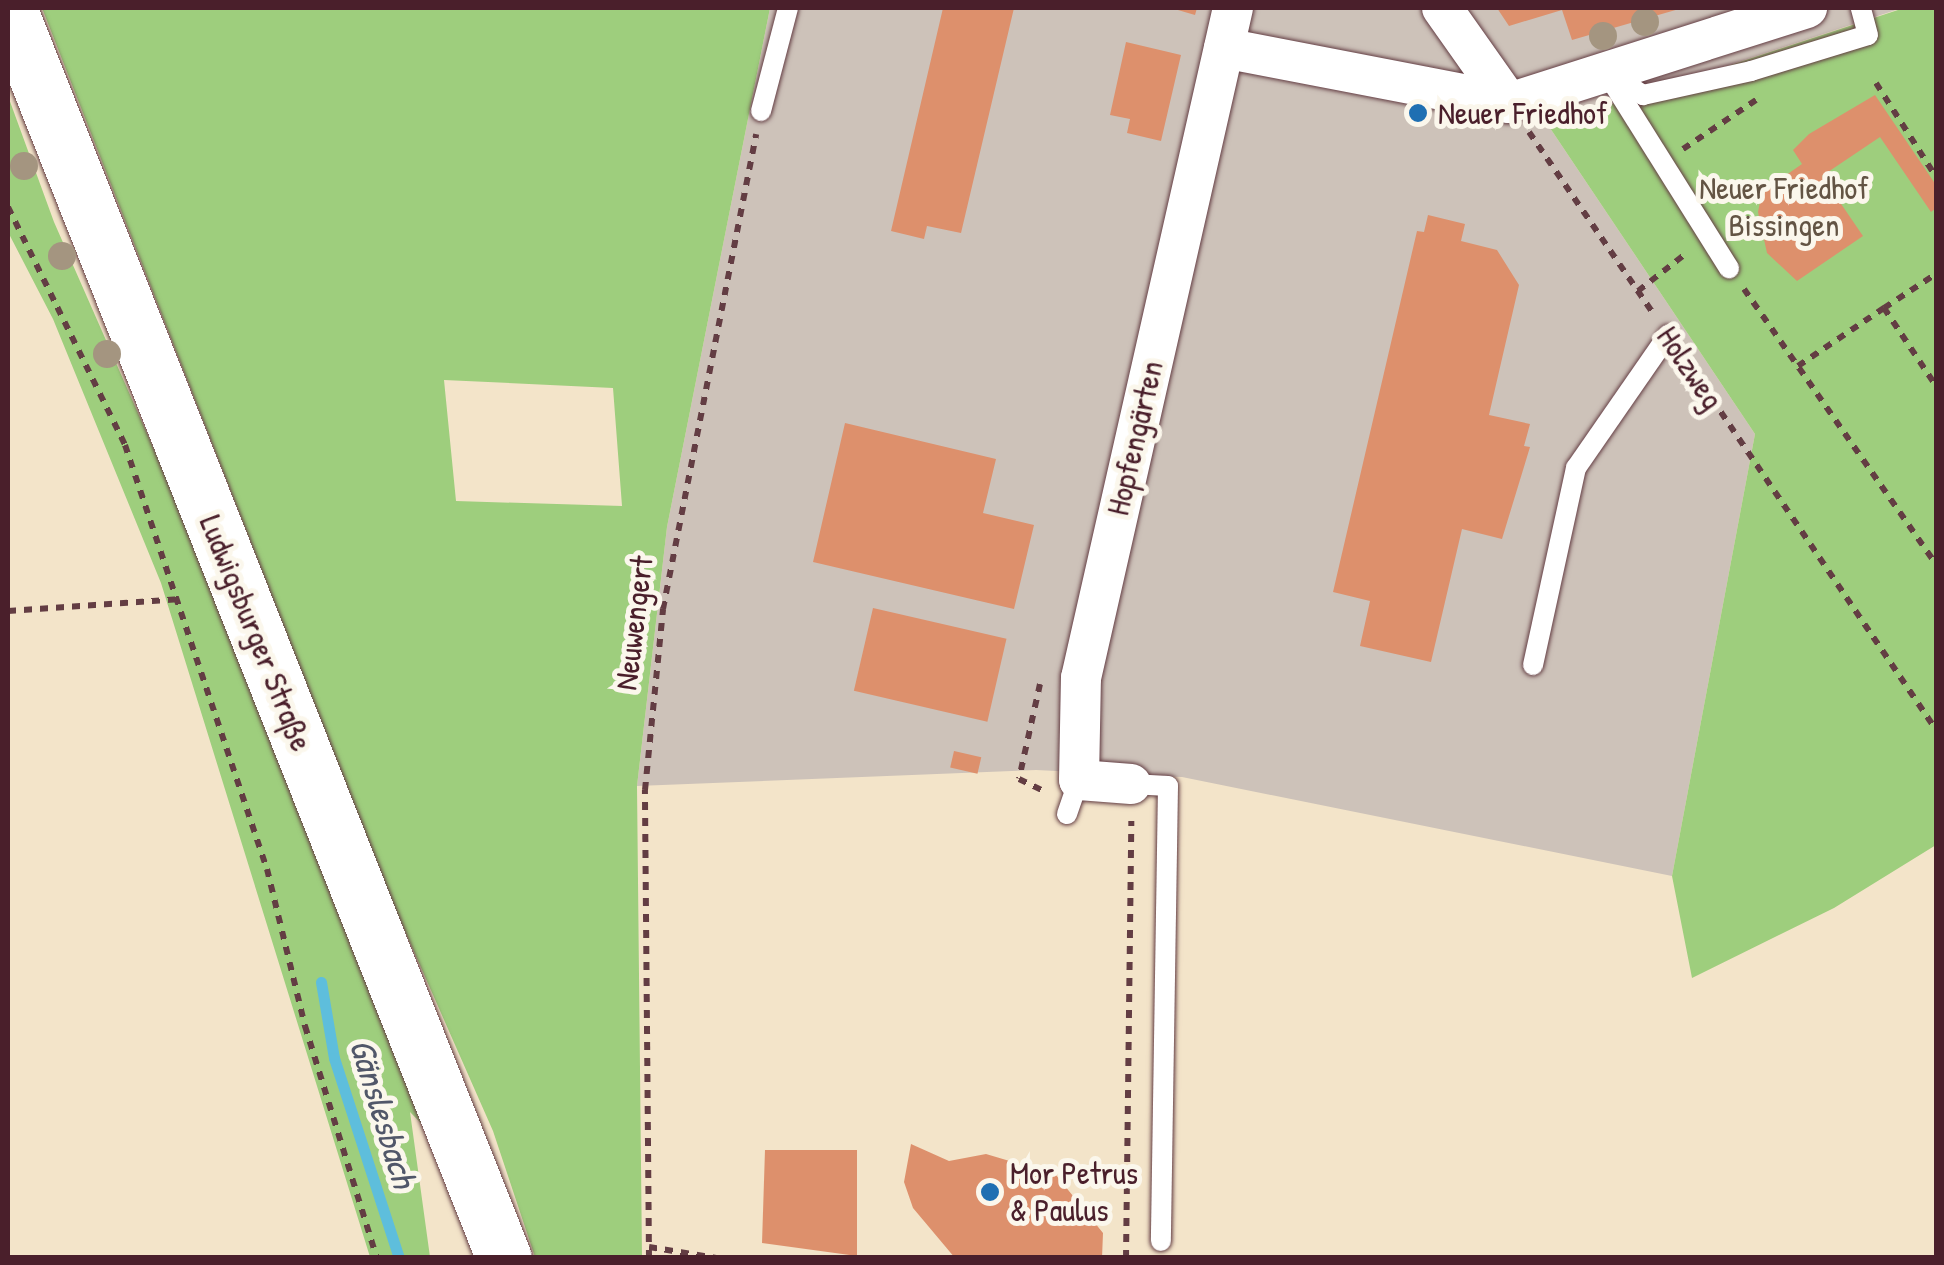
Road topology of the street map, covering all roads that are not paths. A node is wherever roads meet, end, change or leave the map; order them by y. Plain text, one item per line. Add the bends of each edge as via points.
1 (8, 8) edge
2 (788, 8) edge
3 (1233, 8) edge
4 (1442, 8) edge
5 (1807, 8) edge
6 (1861, 8) edge
7 (1224, 48) junction
8 (1606, 71) junction
9 (1509, 102) junction
10 (761, 111) road end
11 (1729, 268) road end
12 (1668, 334) road end
13 (1532, 665) dead end
14 (1131, 784) joint
15 (1161, 1241) dead end
16 (504, 1258) edge

1 - 16 main road, Ludwigsburger Straße
2 - 10 lane
3 - 7 street, Hopfengärten
4 - 9 street
5 - 8 street
6 - 8 lane via 1868,34 1752,71 1643,95
7 - 9 street
7 - 14 street, Hopfengärten via 1081,678 1073,797
8 - 9 street
8 - 11 lane
12 - 13 lane via 1576,468
14 - 15 lane via 1168,786

